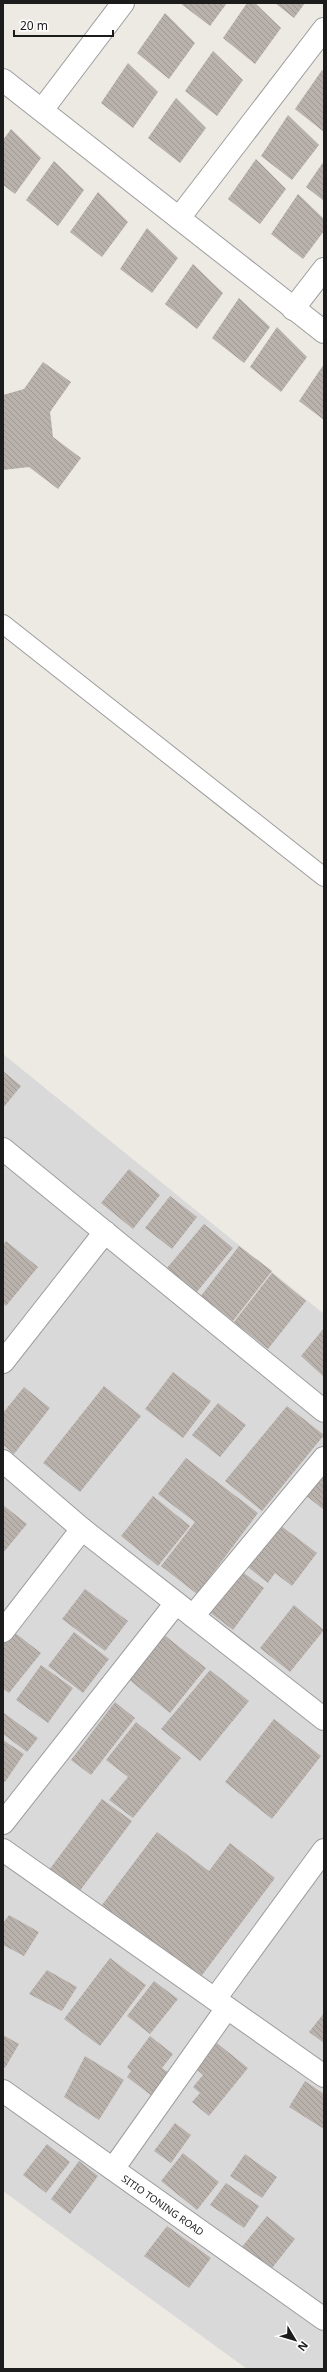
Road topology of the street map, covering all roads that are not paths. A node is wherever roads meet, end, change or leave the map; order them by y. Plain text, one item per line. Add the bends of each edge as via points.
1 (123, 3) edge
2 (324, 30) edge
3 (3, 80) edge
4 (42, 110) junction
5 (178, 218) junction
6 (324, 269) edge
7 (293, 309) junction
8 (324, 332) edge
9 (3, 624) edge
10 (324, 876) edge
11 (3, 1149) edge
12 (105, 1232) junction
13 (3, 1362) edge
14 (324, 1411) edge
15 (324, 1458) edge
16 (3, 1461) edge
17 (82, 1529) junction
18 (185, 1610) junction
19 (3, 1631) edge
20 (324, 1719) edge
21 (3, 1824) edge
22 (3, 1850) edge
23 (324, 1850) edge
24 (221, 2003) junction
25 (324, 2076) edge
26 (3, 2090) edge
27 (113, 2169) junction
28 (324, 2319) edge

1 - 4 street
2 - 5 street
3 - 4 street
4 - 5 street
5 - 7 street
6 - 7 street
7 - 8 street
9 - 10 lane
11 - 12 street
12 - 13 street
12 - 14 street
15 - 18 street
16 - 17 street
17 - 18 street
17 - 19 street
18 - 20 street
18 - 21 street
22 - 24 street
23 - 24 street
24 - 25 street
24 - 27 street
26 - 27 street, SITIO TONING ROAD
27 - 28 street, SITIO TONING ROAD

